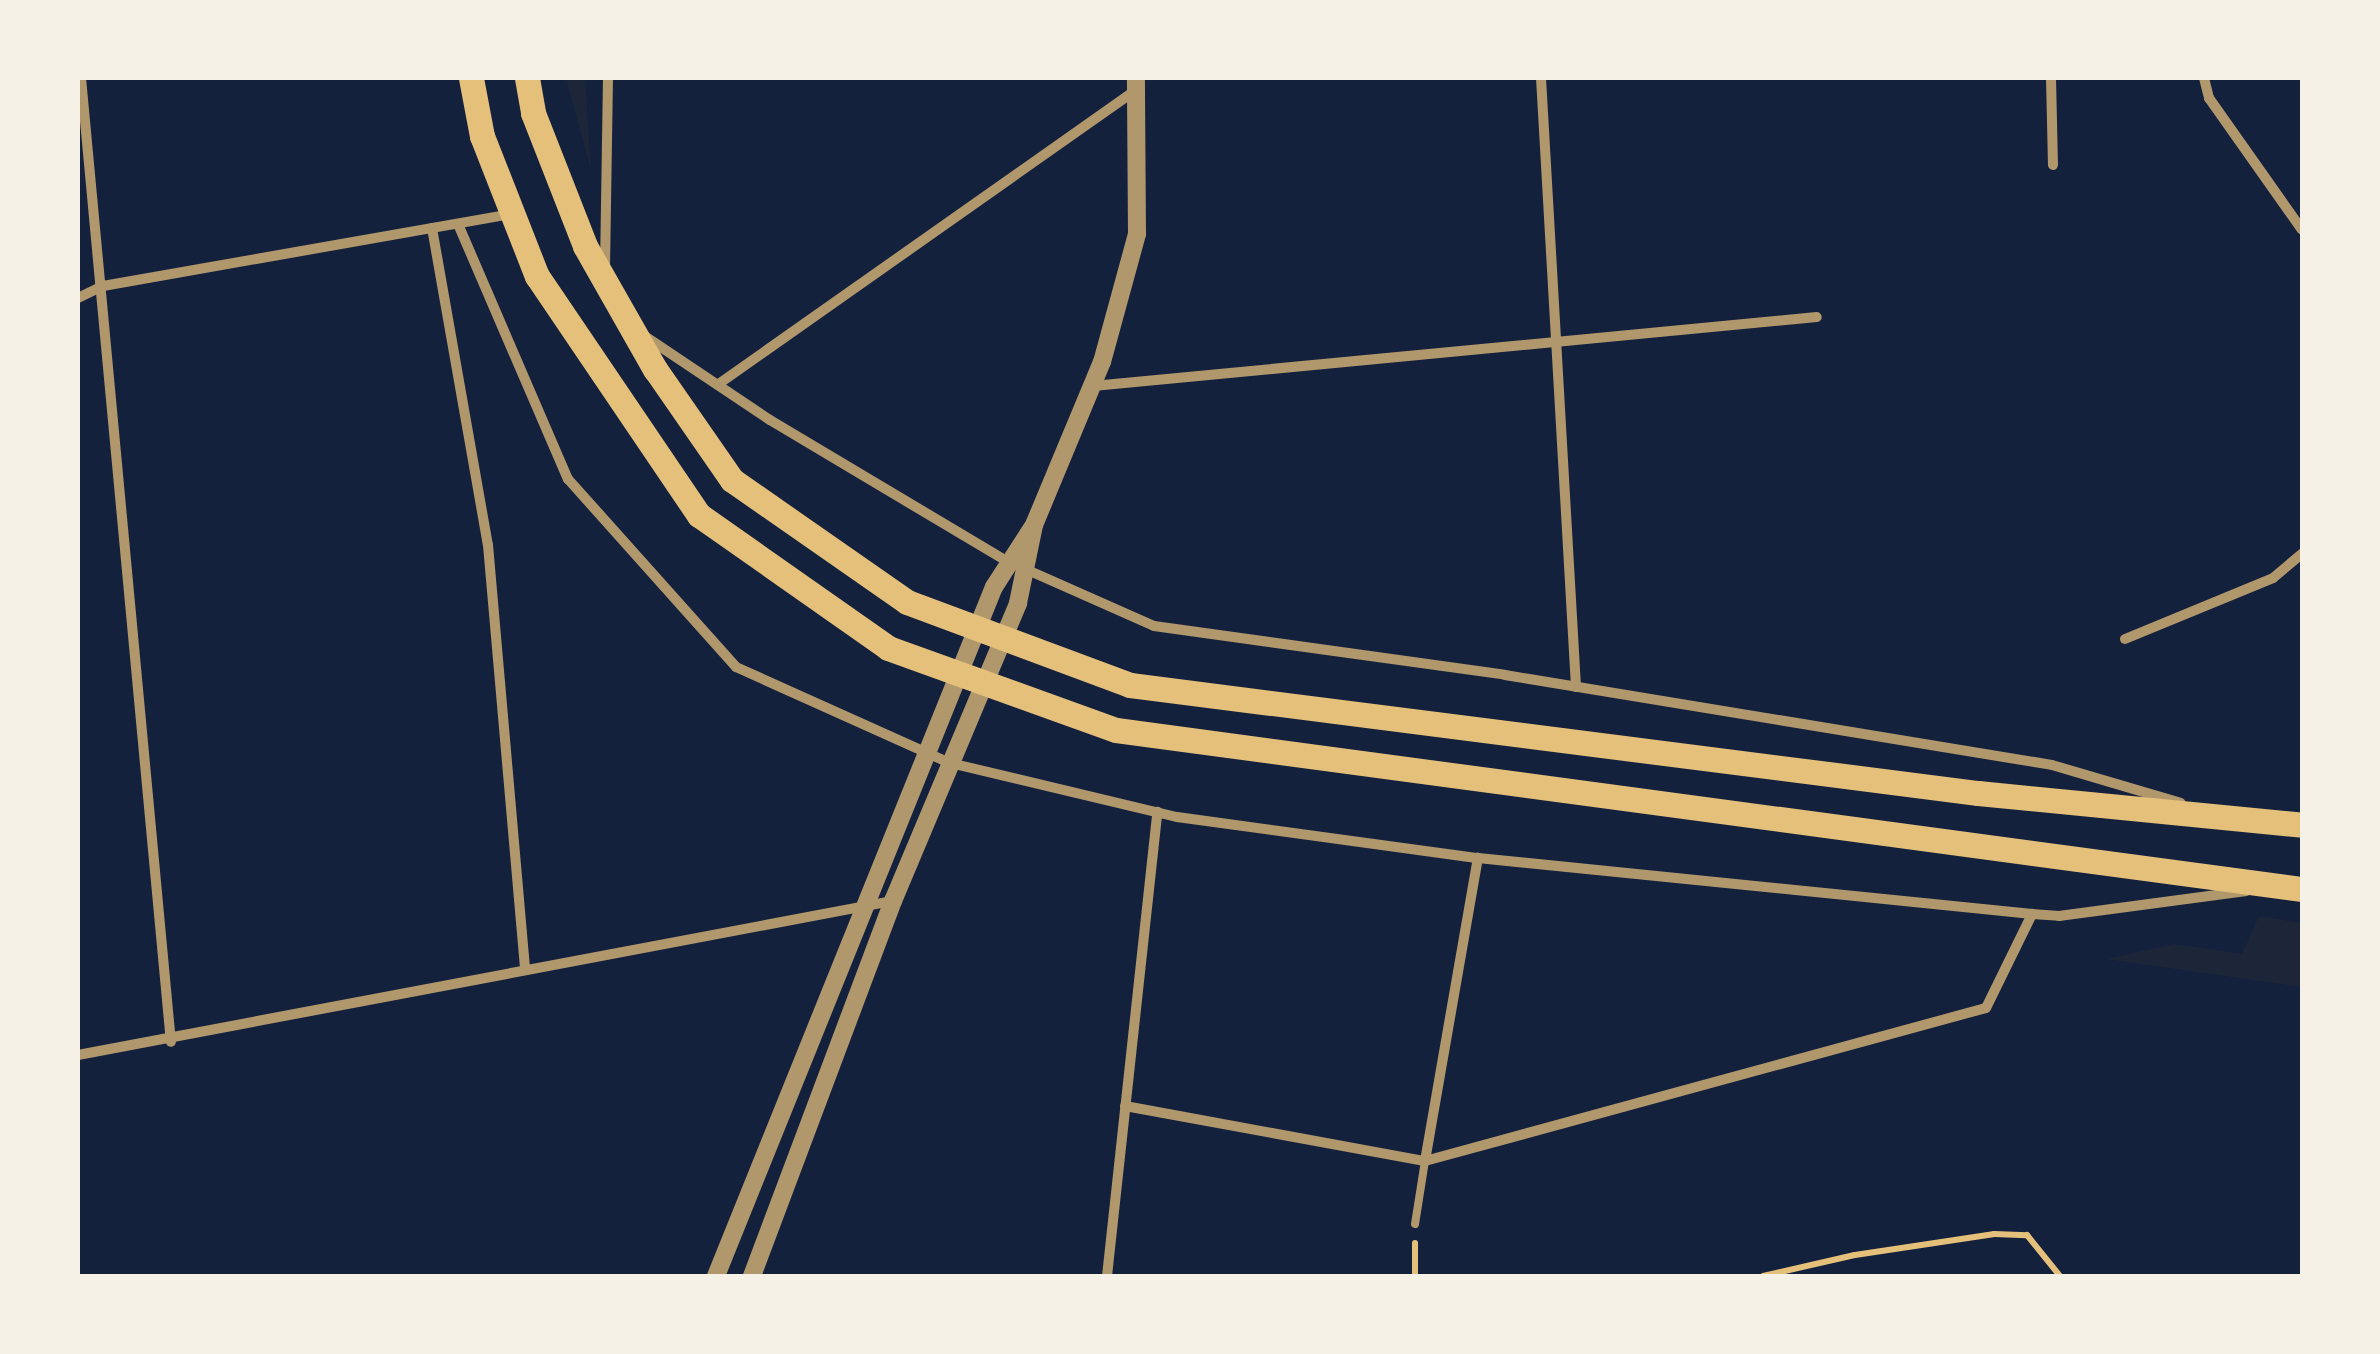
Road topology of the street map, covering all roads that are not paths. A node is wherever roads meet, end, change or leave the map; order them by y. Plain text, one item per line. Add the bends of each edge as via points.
1 (81, 78) edge
2 (471, 78) edge
3 (527, 78) edge
4 (608, 78) edge
5 (1541, 78) edge
6 (2052, 78) edge
7 (2204, 78) edge
8 (1136, 84) edge
9 (2053, 166) dead end
10 (512, 214) junction
11 (458, 224) junction
12 (432, 228) junction
13 (2302, 230) edge
14 (605, 284) junction
15 (103, 286) junction
16 (78, 298) edge
17 (1817, 318) dead end
18 (632, 328) junction
19 (1552, 342) junction
20 (720, 383) junction
21 (1092, 386) junction
22 (1034, 525) junction
23 (2302, 554) edge
24 (1005, 560) junction
25 (1028, 573) junction
26 (2125, 638) dead end
27 (1576, 687) junction
28 (930, 752) junction
29 (950, 763) junction
30 (1157, 812) junction
31 (2216, 813) junction
32 (2302, 826) edge
33 (1478, 858) junction
34 (2292, 888) edge
35 (893, 901) junction
36 (860, 910) junction
37 (2032, 914) junction
38 (525, 967) junction
39 (170, 1042) junction
40 (78, 1054) edge
41 (1125, 1106) junction
42 (1426, 1161) junction
43 (1415, 1224) road end
44 (716, 1276) edge
45 (752, 1276) edge
46 (1107, 1276) edge

1 - 15 street
2 - 10 main road via 482,136
3 - 14 main road via 533,112
4 - 14 street
5 - 19 street
6 - 9 street
7 - 13 street via 2209,98
8 - 20 street
8 - 21 street via 1137,234
10 - 11 street
10 - 34 main road via 537,276 698,515 888,648 1116,730
11 - 12 street
11 - 28 street via 568,479 736,667
12 - 15 street
12 - 38 street via 488,545
14 - 18 main road
15 - 16 street
15 - 39 street
17 - 19 street
18 - 20 street
18 - 31 main road via 732,480 907,602 1130,685 1978,794
19 - 21 street
19 - 27 street
20 - 24 street via 770,420
21 - 22 street
22 - 24 street
22 - 25 street
23 - 26 street via 2273,578
24 - 25 street
24 - 28 street
25 - 27 street via 1154,626
25 - 29 street
27 - 31 street via 2052,765
28 - 29 street
28 - 36 street
29 - 30 street
29 - 35 street
30 - 33 street
30 - 41 street
31 - 32 main road
33 - 37 street
33 - 42 street
34 - 37 street
35 - 36 street
35 - 45 street
36 - 38 street
36 - 44 street
37 - 42 street via 1986,1008
38 - 39 street
39 - 40 street
41 - 42 street
41 - 46 street
42 - 43 lane

